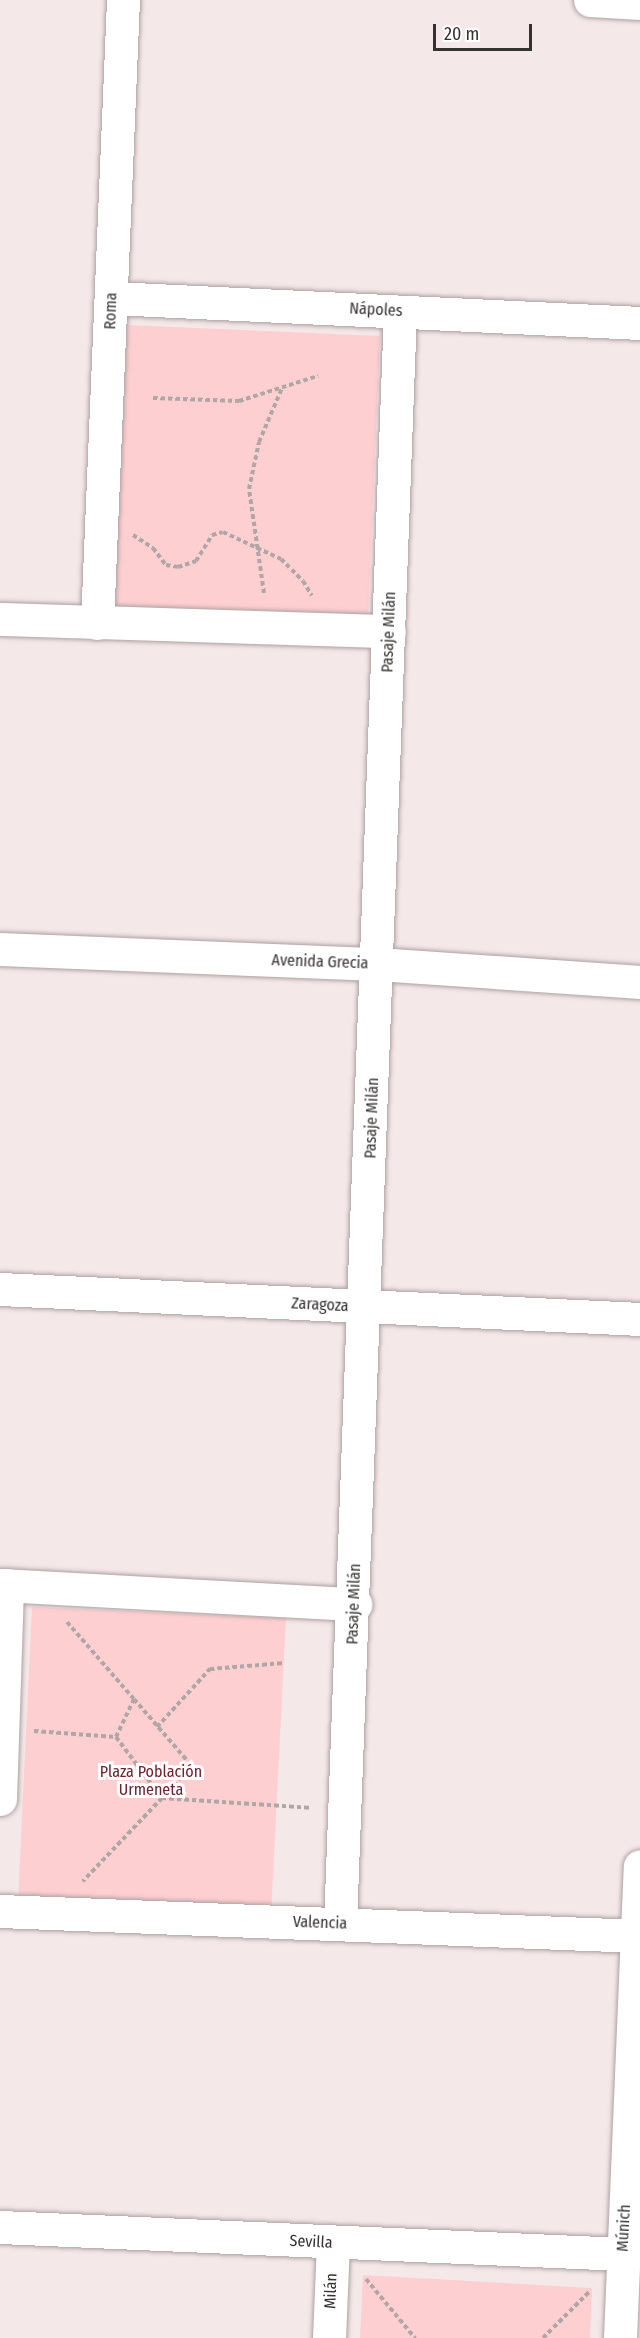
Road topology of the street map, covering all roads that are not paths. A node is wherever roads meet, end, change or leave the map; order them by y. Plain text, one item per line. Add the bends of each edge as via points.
1 (123, 0) edge
2 (590, 0) edge
3 (640, 3) edge
4 (112, 298) junction
5 (400, 312) junction
6 (640, 323) edge
7 (0, 619) edge
8 (97, 622) junction
9 (389, 630) junction
10 (0, 949) edge
11 (377, 964) junction
12 (640, 982) edge
13 (0, 1289) edge
14 (366, 1307) junction
15 (640, 1319) edge
16 (4, 1585) edge
17 (355, 1604) junction
18 (0, 1799) edge
19 (640, 1866) edge
20 (0, 1911) edge
21 (340, 1924) junction
22 (639, 1936) edge
23 (0, 2227) edge
24 (333, 2243) junction
25 (623, 2254) junction
26 (329, 2338) edge
27 (620, 2338) edge

1 - 4 street, Roma
2 - 3 street
4 - 5 street, Nápoles
4 - 8 street, Roma
5 - 6 street, Nápoles
5 - 9 street, Pasaje Milán
7 - 8 street
8 - 9 street
9 - 11 street, Pasaje Milán
10 - 11 street, Avenida Grecia
11 - 12 street, Avenida Grecia
11 - 14 street, Pasaje Milán
13 - 14 street, Zaragoza
14 - 15 street, Zaragoza
14 - 17 street, Pasaje Milán
16 - 17 street
16 - 18 street
17 - 21 street, Pasaje Milán
19 - 22 street, Múnich
20 - 21 street, Valencia
21 - 22 street, Valencia
22 - 25 street, Múnich
23 - 24 street, Sevilla
24 - 25 street, Sevilla
24 - 26 street, Milán
25 - 27 street, Múnich

